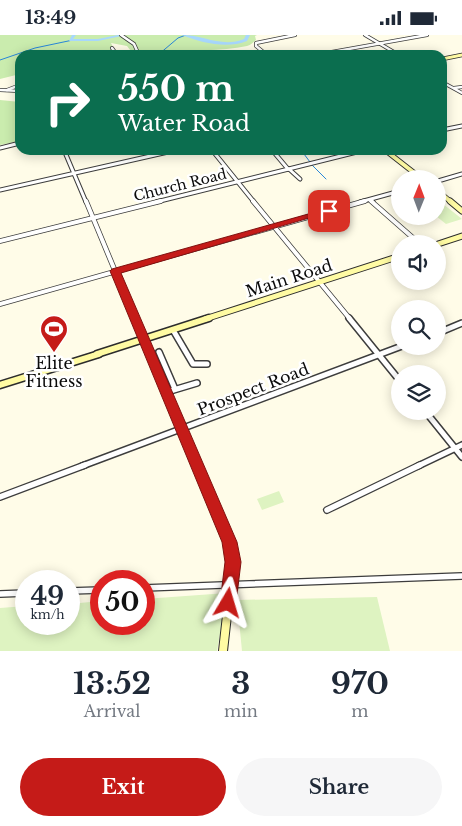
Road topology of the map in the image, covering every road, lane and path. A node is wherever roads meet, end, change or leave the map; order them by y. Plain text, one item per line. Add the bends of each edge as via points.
1 (122, 35) edge
2 (295, 35) edge
3 (365, 35) edge
4 (427, 35) edge
5 (379, 43) junction
6 (137, 50) edge
7 (261, 50) edge
8 (342, 50) edge
9 (391, 50) edge
10 (462, 55) edge
11 (447, 58) edge
12 (447, 84) edge
13 (15, 87) edge
14 (462, 87) edge
15 (454, 89) junction
16 (0, 90) edge
17 (7, 90) junction
18 (15, 91) edge
19 (462, 93) edge
20 (462, 126) edge
21 (447, 129) edge
22 (15, 144) edge
23 (0, 148) edge
24 (66, 155) edge
25 (156, 155) edge
26 (216, 155) edge
27 (276, 155) edge
28 (345, 155) edge
29 (392, 155) edge
30 (394, 155) edge
31 (398, 159) junction
32 (289, 169) junction
33 (411, 170) edge
34 (74, 174) junction
35 (462, 174) edge
36 (300, 179) dead end
37 (446, 179) edge
38 (238, 182) junction
39 (0, 190) edge
40 (391, 194) edge
41 (446, 198) edge
42 (370, 200) junction
43 (462, 211) edge
44 (93, 218) junction
45 (274, 227) junction
46 (410, 235) edge
47 (462, 236) edge
48 (0, 241) edge
49 (446, 241) edge
50 (391, 259) edge
51 (115, 271) junction
52 (320, 282) junction
53 (0, 304) edge
54 (462, 323) edge
55 (187, 325) junction
56 (173, 330) junction
57 (446, 330) edge
58 (144, 339) junction
59 (391, 350) edge
60 (158, 352) dead end
61 (379, 355) junction
62 (207, 364) dead end
63 (391, 370) edge
64 (197, 383) dead end
65 (0, 385) edge
66 (175, 389) junction
67 (167, 392) junction
68 (432, 420) edge
69 (182, 428) junction
70 (462, 445) edge
71 (455, 449) junction
72 (462, 457) edge
73 (0, 497) edge
74 (327, 510) dead end
75 (462, 576) edge
76 (230, 585) junction
77 (155, 588) edge
78 (15, 593) edge
79 (0, 594) edge
80 (223, 651) edge

1 - 6 street
2 - 7 street via 256,43
3 - 5 street
4 - 5 street
5 - 8 street
5 - 9 street
10 - 11 main road
12 - 15 street
13 - 17 street
14 - 15 street
15 - 19 street
16 - 17 street
17 - 18 street
20 - 21 street
22 - 23 street
24 - 34 street
25 - 34 street
26 - 38 street
27 - 32 street
28 - 32 street, Church Road
29 - 31 main road
30 - 31 main road
31 - 33 main road
32 - 36 street
32 - 38 street, Church Road
34 - 39 street
34 - 44 street
35 - 37 street
38 - 44 street, Church Road
38 - 45 street
40 - 42 street
41 - 43 main road
42 - 45 street
42 - 46 street
44 - 48 street, Church Road
44 - 51 street
45 - 51 street
45 - 52 street
47 - 49 main road
50 - 52 main road, Main Road
51 - 53 street
51 - 58 street
52 - 55 main road, Main Road
52 - 61 street
54 - 57 street
55 - 56 main road, Main Road
55 - 58 main road, Main Road
56 - 58 main road, Main Road
56 - 62 street via 193,364
58 - 65 main road, Main Road
58 - 67 main road
59 - 61 street, Prospect Road
60 - 66 street
61 - 63 street
61 - 69 street, Prospect Road
64 - 66 street
66 - 67 street
67 - 69 main road
68 - 71 street
69 - 73 street, Prospect Road
69 - 76 main road via 232,549
70 - 71 street
71 - 72 street
71 - 74 street
75 - 76 street
76 - 77 street
76 - 80 main road
78 - 79 street

